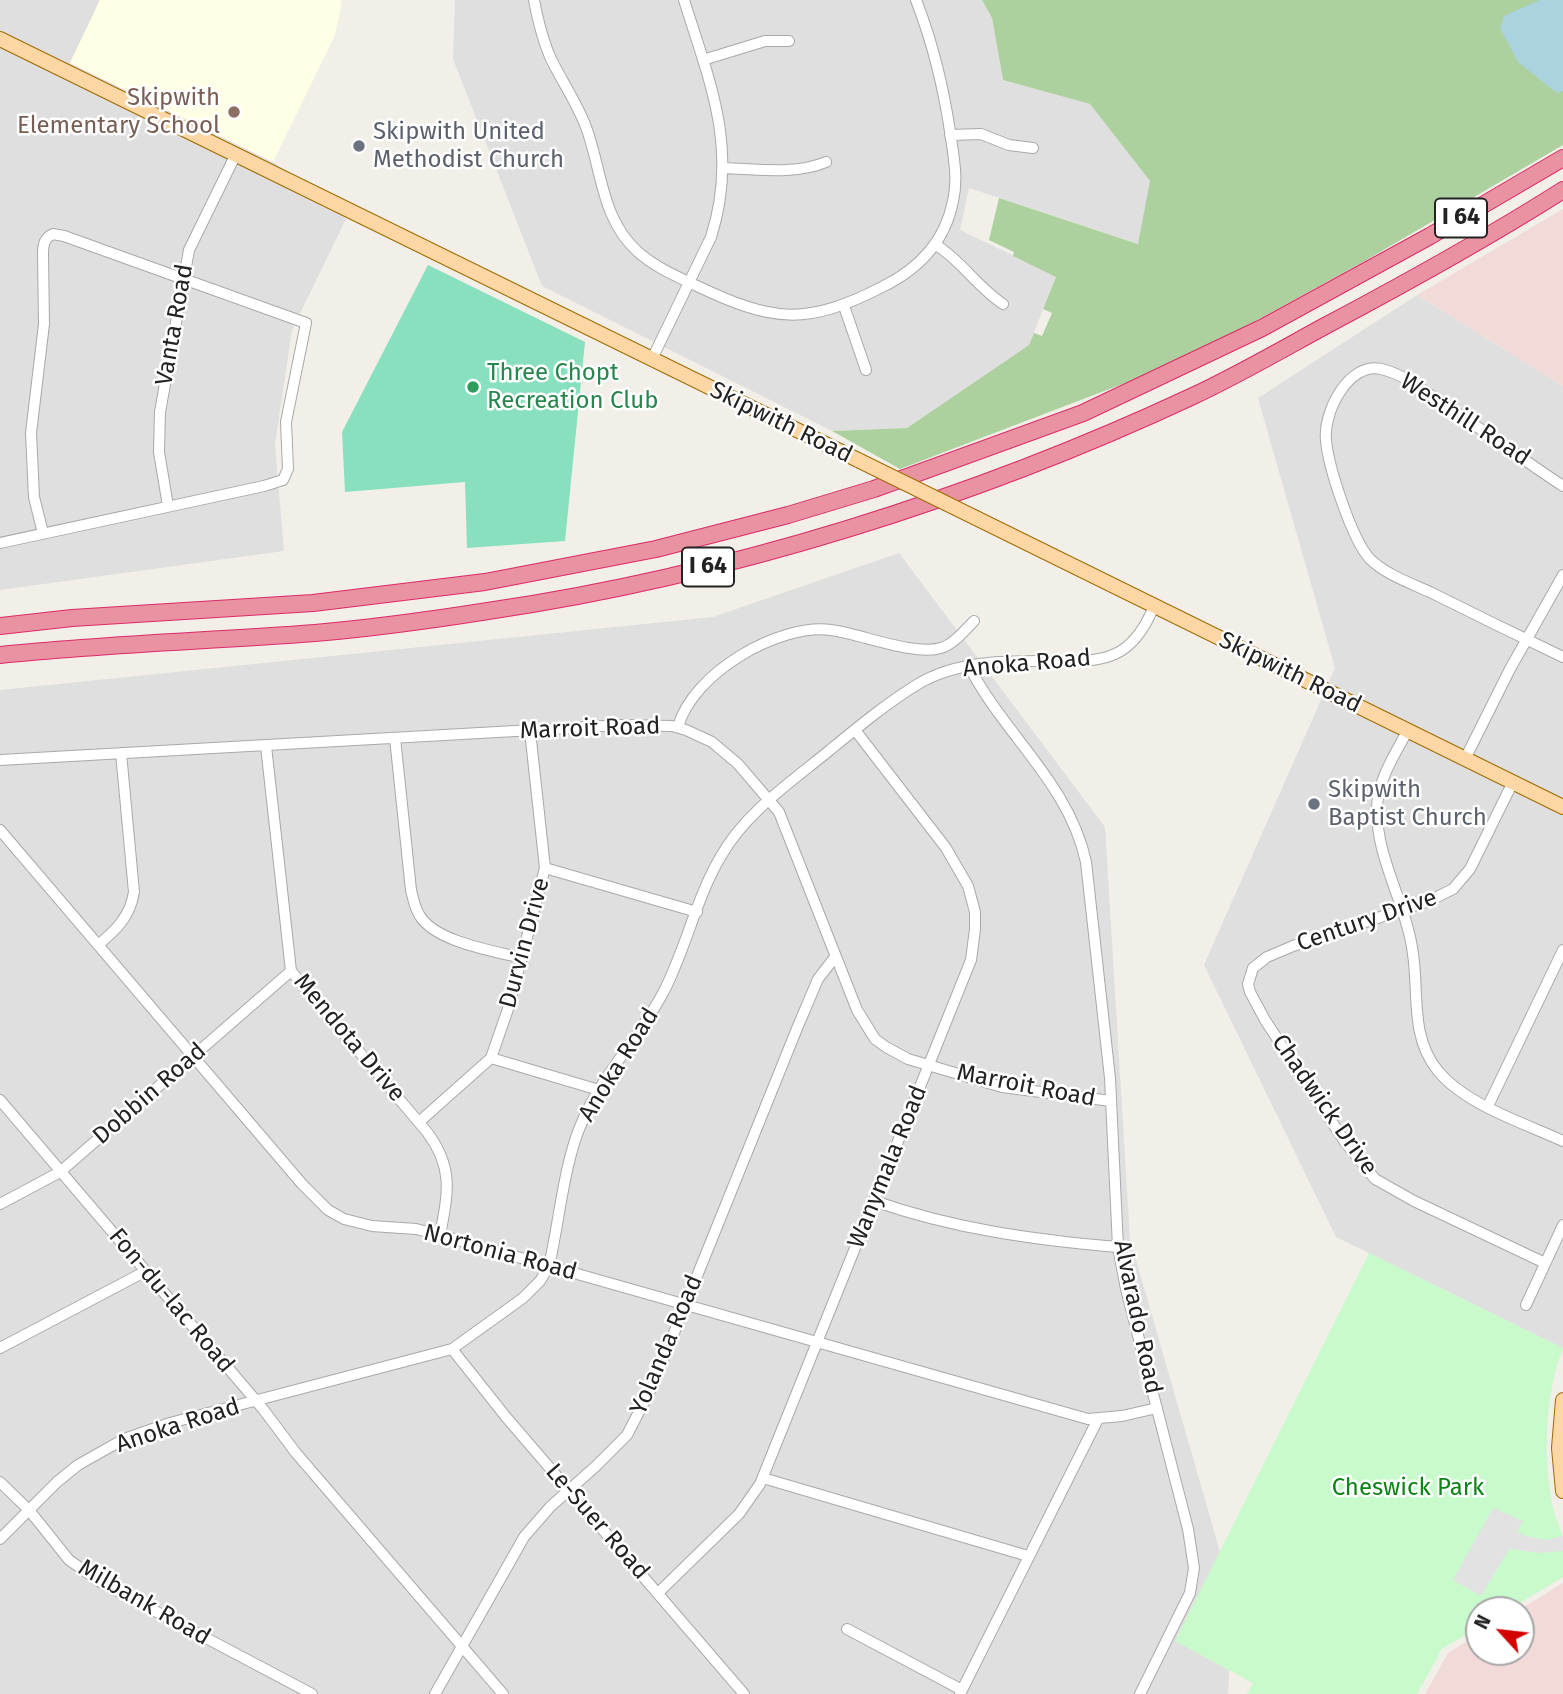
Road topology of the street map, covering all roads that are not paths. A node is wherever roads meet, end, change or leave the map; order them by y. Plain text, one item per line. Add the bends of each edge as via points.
1 (534, 0) edge
2 (684, 0) edge
3 (916, 0) edge
4 (0, 39) edge
5 (789, 41) dead end
6 (703, 60) junction
7 (950, 135) junction
8 (1033, 148) dead end
9 (236, 154) junction
10 (1563, 158) edge
11 (826, 162) dead end
12 (724, 168) junction
13 (1563, 190) edge
14 (936, 245) junction
15 (183, 278) junction
16 (690, 282) junction
17 (1003, 304) dead end
18 (844, 306) junction
19 (652, 359) junction
20 (866, 370) dead end
21 (1563, 486) edge
22 (168, 506) junction
23 (43, 533) junction
24 (0, 543) edge
25 (1563, 575) edge
26 (1154, 606) junction
27 (974, 621) dead end
28 (0, 626) edge
29 (1526, 639) junction
30 (0, 655) edge
31 (1563, 657) edge
32 (968, 666) junction
33 (678, 727) junction
34 (855, 730) junction
35 (1408, 730) junction
36 (530, 731) junction
37 (395, 738) junction
38 (266, 746) junction
39 (121, 753) junction
40 (1465, 759) junction
41 (0, 760) edge
42 (1513, 782) junction
43 (768, 802) junction
44 (1563, 807) edge
45 (0, 830) edge
46 (545, 868) junction
47 (1401, 910) junction
48 (697, 912) junction
49 (98, 945) junction
50 (1563, 950) edge
51 (835, 957) junction
52 (522, 958) junction
53 (291, 971) junction
54 (1250, 974) joint
55 (193, 1057) junction
56 (491, 1058) junction
57 (929, 1066) junction
58 (599, 1090) junction
59 (0, 1100) edge
60 (1111, 1101) junction
61 (1488, 1106) junction
62 (419, 1122) junction
63 (1563, 1142) edge
64 (60, 1172) junction
65 (874, 1201) junction
66 (0, 1204) edge
67 (1563, 1225) edge
68 (440, 1235) junction
69 (1118, 1247) junction
70 (1545, 1264) junction
71 (549, 1266) junction
72 (146, 1271) junction
73 (685, 1305) junction
74 (1526, 1305) dead end
75 (817, 1342) junction
76 (0, 1348) edge
77 (452, 1349) junction
78 (1563, 1400) edge
79 (256, 1401) junction
80 (1157, 1408) junction
81 (1098, 1419) junction
82 (763, 1478) junction
83 (0, 1482) edge
84 (569, 1490) junction
85 (1563, 1491) edge
86 (29, 1510) junction
87 (0, 1539) edge
88 (1028, 1556) junction
89 (658, 1593) junction
90 (847, 1629) dead end
91 (461, 1645) junction
92 (961, 1692) edge
93 (312, 1694) edge
94 (435, 1694) edge
95 (503, 1694) edge
96 (744, 1694) edge
97 (1140, 1694) edge

1 - 16 street via 546,46 585,126 605,201 617,227 655,265
2 - 6 street
3 - 7 street via 941,75
4 - 9 main road, Skipwith Road
5 - 6 street via 765,41
6 - 12 street via 718,113
7 - 8 street via 981,134
7 - 14 street via 954,201
9 - 15 street, Vanta Road via 188,250
9 - 19 main road, Skipwith Road
10 - 28 highway, I 64 via 1430,236 1191,363 1083,413 849,497 656,549 485,582 313,603
11 - 12 street via 797,170
12 - 16 street via 716,220
13 - 30 highway, I 64 via 1369,303 1195,395 1038,463 808,540 662,578 489,611 326,632
14 - 17 street
14 - 18 street via 908,273
15 - 22 street, Vanta Road via 160,412 159,452
15 - 22 street via 306,323 286,422 288,472 283,480
15 - 23 street via 64,236 53,234 43,245 44,324 31,433 34,497
16 - 18 street via 768,313 801,315
16 - 19 street
18 - 20 street
19 - 26 main road, Skipwith Road, bridge
21 - 29 street, Westhill Road via 1416,385 1380,369 1365,370 1345,384 1330,416 1326,443 1357,540 1371,560
22 - 23 street
23 - 24 street
25 - 29 street
26 - 32 street, Anoka Road via 1134,641 1103,658
26 - 35 main road, Skipwith Road
27 - 33 street via 949,644 929,650 832,630 808,629 786,635 715,673 688,706
29 - 31 street
29 - 40 street
32 - 34 street, Anoka Road via 922,682
32 - 60 street, Alvarado Road via 1042,768 1079,835 1092,907
33 - 36 street, Marroit Road via 651,724
33 - 43 street, Marroit Road via 728,753
34 - 43 street, Anoka Road
34 - 57 street, Wanymala Road via 946,848 968,886 975,912 971,960
35 - 40 main road, Skipwith Road
35 - 47 street via 1383,780 1377,813
36 - 37 street, Marroit Road
36 - 46 street, Durvin Drive
37 - 38 street, Marroit Road
37 - 52 street via 411,890 418,913 442,935
38 - 39 street, Marroit Road
38 - 53 street, Mendota Drive
39 - 41 street, Marroit Road
39 - 49 street via 134,892 124,921
40 - 42 main road, Skipwith Road
42 - 44 main road, Skipwith Road
42 - 47 street, Century Drive via 1465,877 1446,894
43 - 48 street, Anoka Road via 721,855
43 - 51 street, Marroit Road via 779,813
45 - 49 street, Nortonia Road
46 - 48 street
46 - 52 street, Durvin Drive
47 - 54 street, Century Drive via 1293,946 1257,963
47 - 61 street via 1413,952 1417,1017 1425,1050 1449,1083
48 - 58 street, Anoka Road via 660,998
49 - 55 street, Nortonia Road
50 - 61 street
51 - 57 street, Marroit Road via 875,1039 899,1055
51 - 73 street, Yolanda Road via 818,979
52 - 56 street, Durvin Drive
53 - 55 street, Dobbin Road
53 - 62 street, Mendota Drive
54 - 70 street, Chadwick Drive via 1250,992 1259,1010 1345,1142 1375,1179
55 - 64 street, Dobbin Road
55 - 68 street, Nortonia Road via 328,1210 358,1224
56 - 58 street
56 - 62 street
57 - 60 street, Marroit Road via 1012,1088
57 - 65 street, Wanymala Road
58 - 71 street, Anoka Road via 576,1139
59 - 64 street, Fon-du-lac Road
60 - 69 street, Alvarado Road
61 - 63 street
62 - 68 street, Mendota Drive via 446,1164 447,1196
64 - 66 street, Dobbin Road
64 - 72 street, Fon-du-lac Road
65 - 69 street via 992,1232
65 - 75 street, Wanymala Road
67 - 70 street
68 - 71 street, Nortonia Road
69 - 80 street, Alvarado Road
70 - 74 street
71 - 73 street, Nortonia Road
71 - 77 street, Anoka Road via 523,1298
72 - 76 street
72 - 79 street, Fon-du-lac Road
73 - 75 street, Nortonia Road
73 - 84 street, Yolanda Road via 634,1425 617,1447
75 - 81 street, Nortonia Road
75 - 82 street, Wanymala Road
77 - 79 street, Anoka Road
77 - 84 street, Le-Suer Road
78 - 85 main road via 1559,1448
79 - 86 street, Anoka Road via 124,1439 78,1465
79 - 91 street, Fon-du-lac Road
80 - 81 street, Nortonia Road
80 - 97 street, Alvarado Road via 1191,1541 1193,1580 1182,1612
81 - 88 street
82 - 88 street
82 - 89 street, Wanymala Road via 739,1514
83 - 86 street, Milbank Road
84 - 89 street, Le-Suer Road
84 - 91 street, Yolanda Road via 524,1537
86 - 87 street, Anoka Road
86 - 93 street, Milbank Road via 69,1560 102,1584
88 - 92 street
89 - 96 street, Le-Suer Road
90 - 92 street
91 - 94 street, Yolanda Road
91 - 95 street, Fon-du-lac Road

